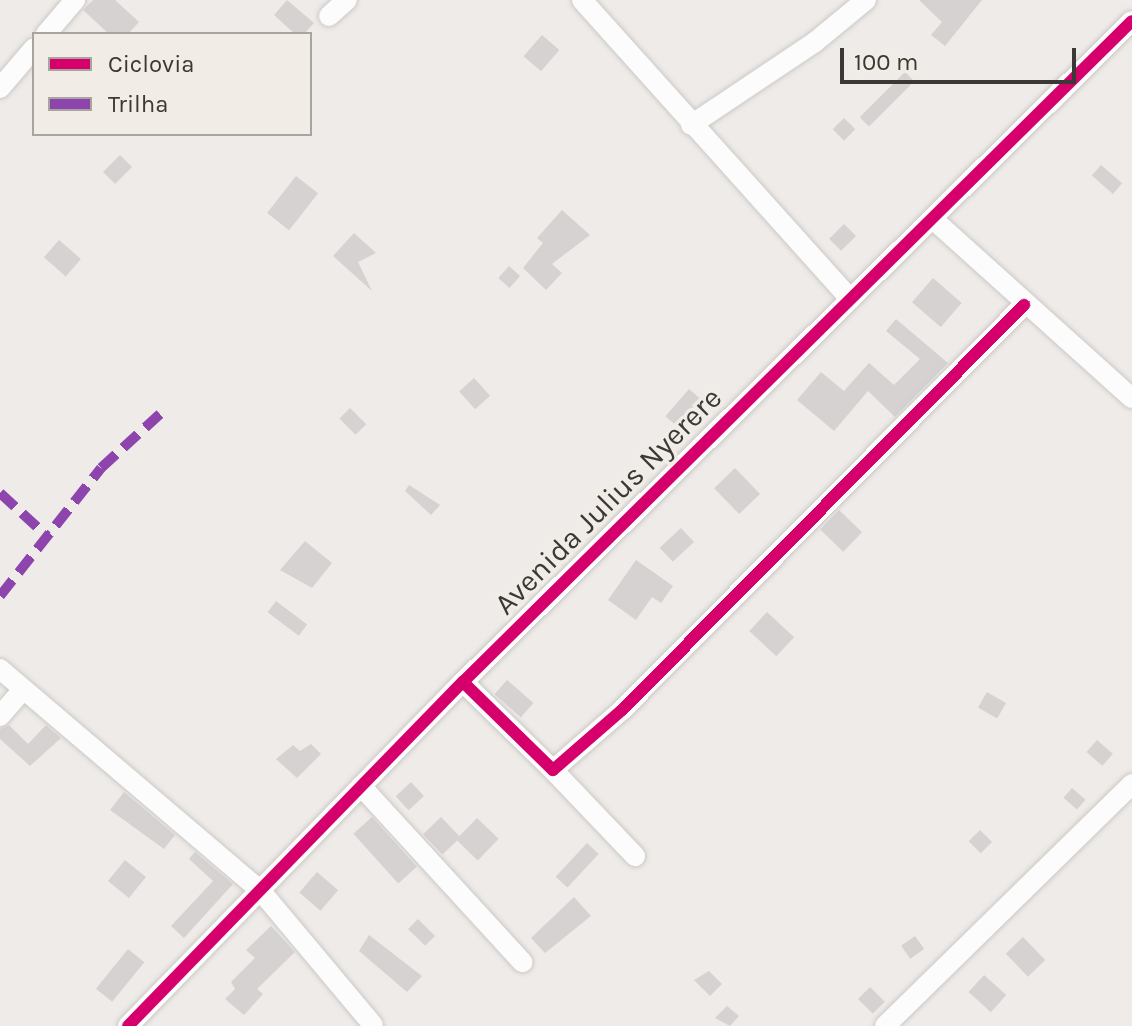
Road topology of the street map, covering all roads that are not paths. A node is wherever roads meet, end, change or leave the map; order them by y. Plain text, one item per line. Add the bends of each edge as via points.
1 (75, 0) edge
2 (347, 0) edge
3 (582, 0) edge
4 (866, 0) edge
5 (329, 16) dead end
6 (1132, 21) edge
7 (48, 32) edge
8 (32, 50) edge
9 (0, 88) edge
10 (691, 125) junction
11 (934, 220) junction
12 (850, 299) junction
13 (1024, 305) junction
14 (1132, 398) edge
15 (0, 669) edge
16 (463, 682) junction
17 (22, 691) junction
18 (0, 716) edge
19 (553, 770) junction
20 (1132, 784) edge
21 (361, 786) junction
22 (635, 856) dead end
23 (260, 890) junction
24 (522, 962) dead end
25 (373, 1025) edge
26 (128, 1026) edge
27 (885, 1026) edge

1 - 7 street
2 - 5 street
3 - 10 street
4 - 10 street via 815,42
6 - 11 street, Avenida Julius Nyerere
8 - 9 street
10 - 12 street
11 - 12 street, Avenida Julius Nyerere
11 - 13 street
12 - 16 street, Avenida Julius Nyerere
13 - 14 street
13 - 19 street via 622,710
15 - 17 street
16 - 19 street
16 - 21 street, Avenida Julius Nyerere
17 - 18 street
17 - 23 street
19 - 22 street
20 - 27 street
21 - 23 street, Avenida Julius Nyerere
21 - 24 street
23 - 25 street
23 - 26 street, Avenida Julius Nyerere

